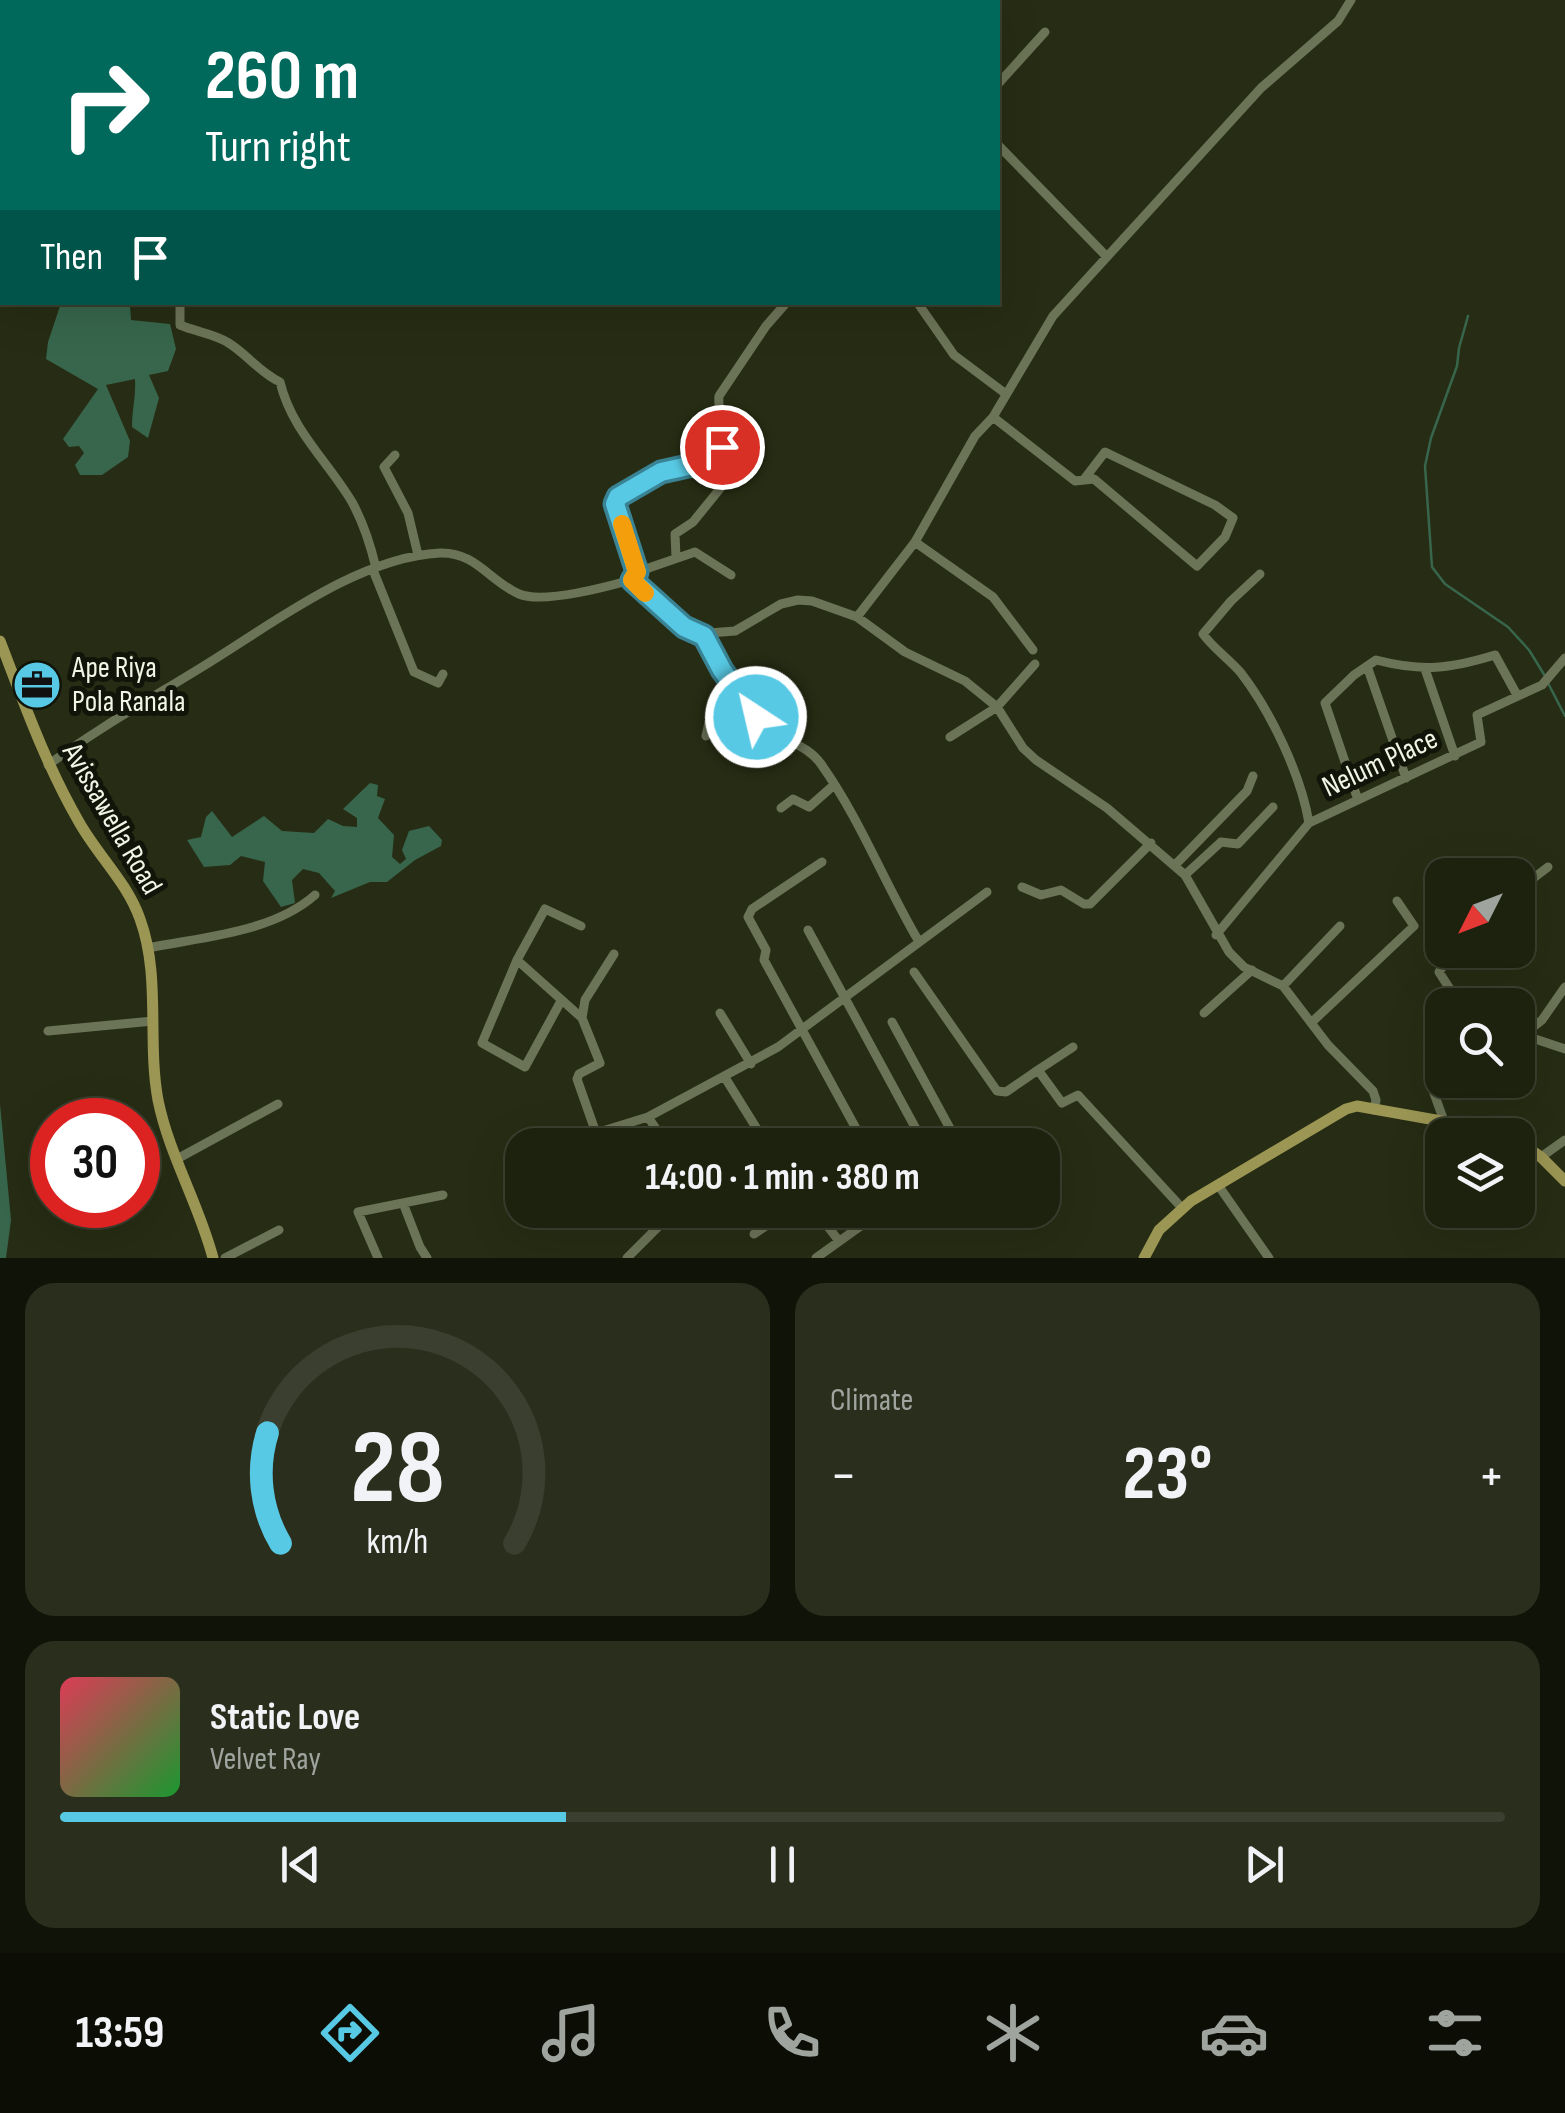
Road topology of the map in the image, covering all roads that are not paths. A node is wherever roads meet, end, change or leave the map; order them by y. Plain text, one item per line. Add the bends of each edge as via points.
1 (1351, 0) edge
2 (1044, 32) dead end
3 (1000, 82) edge
4 (1000, 147) edge
5 (1107, 257) junction
6 (180, 305) edge
7 (784, 305) edge
8 (919, 305) edge
9 (1006, 394) junction
10 (993, 417) junction
11 (394, 455) dead end
12 (1085, 478) junction
13 (727, 480) dead end
14 (915, 542) junction
15 (418, 555) junction
16 (676, 557) junction
17 (375, 569) junction
18 (1260, 574) dead end
19 (731, 575) dead end
20 (634, 576) junction
21 (857, 618) junction
22 (704, 636) junction
23 (0, 641) edge
24 (1033, 650) dead end
25 (1565, 658) edge
26 (1035, 664) dead end
27 (1368, 666) junction
28 (1425, 669) junction
29 (442, 674) dead end
30 (731, 682) junction
31 (1517, 695) junction
32 (997, 707) junction
33 (706, 736) dead end
34 (950, 738) dead end
35 (1455, 756) junction
36 (48, 765) junction
37 (1253, 776) dead end
38 (1406, 778) junction
39 (834, 785) junction
40 (1358, 800) junction
41 (1273, 807) dead end
42 (781, 808) dead end
43 (1309, 823) junction
44 (1151, 843) junction
45 (822, 862) dead end
46 (1175, 864) junction
47 (1548, 867) dead end
48 (1185, 875) junction
49 (1535, 877) edge
50 (1022, 887) dead end
51 (987, 892) dead end
52 (314, 895) dead end
53 (1397, 901) dead end
54 (581, 926) dead end
55 (1340, 926) dead end
56 (808, 930) dead end
57 (1216, 935) junction
58 (918, 940) junction
59 (148, 948) junction
60 (614, 954) dead end
61 (517, 960) junction
62 (1252, 970) junction
63 (914, 972) dead end
64 (1283, 986) junction
65 (1565, 987) edge
66 (846, 998) junction
67 (561, 1001) junction
68 (1204, 1013) dead end
69 (720, 1014) dead end
70 (582, 1018) junction
71 (153, 1021) junction
72 (892, 1022) dead end
73 (1310, 1023) junction
74 (1535, 1024) edge
75 (804, 1029) junction
76 (48, 1031) dead end
77 (1535, 1039) edge
78 (1073, 1047) dead end
79 (1565, 1050) edge
80 (751, 1064) junction
81 (1038, 1070) junction
82 (724, 1076) junction
83 (278, 1104) dead end
84 (1374, 1110) junction
85 (648, 1118) junction
86 (1425, 1118) edge
87 (595, 1128) edge
88 (611, 1128) edge
89 (655, 1128) edge
90 (756, 1128) edge
91 (856, 1128) edge
92 (916, 1128) edge
93 (950, 1128) edge
94 (1565, 1140) edge
95 (1535, 1153) edge
96 (1541, 1157) junction
97 (176, 1159) junction
98 (1565, 1181) edge
99 (1218, 1185) junction
100 (442, 1195) dead end
101 (403, 1203) junction
102 (1182, 1208) junction
103 (657, 1228) edge
104 (763, 1228) edge
105 (828, 1228) edge
106 (858, 1228) edge
107 (279, 1230) dead end
108 (754, 1234) dead end
109 (839, 1242) junction
110 (212, 1258) edge
111 (225, 1258) edge
112 (378, 1258) edge
113 (428, 1258) edge
114 (627, 1258) edge
115 (816, 1258) edge
116 (1144, 1258) edge
117 (1269, 1258) edge

1 - 5 street via 1338,21 1261,88
2 - 3 street
4 - 5 street
5 - 9 street via 1053,316
6 - 17 street via 180,325 224,340 280,382 286,407 352,503
7 - 20 street via 719,396 722,447 618,497
8 - 9 street via 954,356
9 - 10 street
10 - 12 street via 1074,481
10 - 14 street via 975,436
11 - 15 street via 384,467 408,513
12 - 12 street via 1197,566 1233,518 1106,452
13 - 16 street via 676,534
14 - 21 street
14 - 24 street via 992,597
15 - 17 street
15 - 20 street via 471,558 522,595 588,590
16 - 19 street via 696,552
16 - 20 street
17 - 29 street via 414,672 438,683
17 - 36 street via 291,610
18 - 43 street via 1202,634 1258,699 1300,783
20 - 22 street via 684,627
21 - 22 street via 798,600 735,630
21 - 32 street via 905,652 965,680
22 - 30 street
23 - 36 main road, Avissawella Road
25 - 31 street, Nelum Place via 1542,685
26 - 32 street
27 - 28 street via 1376,660
27 - 38 street
27 - 40 street via 1325,703
28 - 31 street via 1495,655
28 - 35 street
30 - 33 street
30 - 39 street via 756,717 814,756
31 - 35 street, Nelum Place via 1477,715 1481,742
32 - 34 street
32 - 44 street via 1036,760
35 - 38 street, Nelum Place
36 - 59 main road, Avissawella Road via 135,906
37 - 46 street via 1247,791
38 - 40 street, Nelum Place
39 - 42 street via 809,807 793,799
39 - 58 street
40 - 43 street, Nelum Place
41 - 48 street via 1238,844 1221,842
43 - 57 street, Nelum Place
44 - 46 street
44 - 50 street via 1090,904 1061,890 1042,895
45 - 75 street via 748,912 766,950 764,960
46 - 48 street
47 - 49 street
48 - 57 street
51 - 58 street
52 - 59 street via 266,922
53 - 73 street via 1414,926
54 - 61 street via 545,908
55 - 64 street
56 - 66 street
57 - 62 street
58 - 66 street
59 - 71 main road, Avissawella Road
60 - 70 street via 585,1000
61 - 67 street
61 - 67 street via 483,1035 485,1047 525,1067
62 - 64 street
62 - 68 street
63 - 81 street via 997,1092
64 - 73 street
65 - 74 street
66 - 75 street
66 - 92 street
67 - 70 street
69 - 80 street
70 - 87 street via 600,1063 578,1080
71 - 76 street
71 - 97 main road, Avissawella Road via 158,1100
72 - 93 street
73 - 84 street via 1373,1091
75 - 80 street
75 - 91 street
77 - 79 street
78 - 81 street
80 - 82 street
81 - 102 street via 1062,1102 1078,1096
82 - 85 street
82 - 90 street
83 - 97 street
84 - 86 main road
84 - 99 main road via 1346,1108
85 - 88 street
85 - 89 street
94 - 96 street
95 - 96 main road
96 - 98 main road
97 - 110 main road, Avissawella Road
99 - 102 main road
99 - 117 street
100 - 101 street
101 - 112 street via 358,1212
101 - 113 street
102 - 116 main road via 1158,1230
103 - 114 street
104 - 108 street
105 - 109 street
106 - 109 street
107 - 111 street
109 - 115 street

